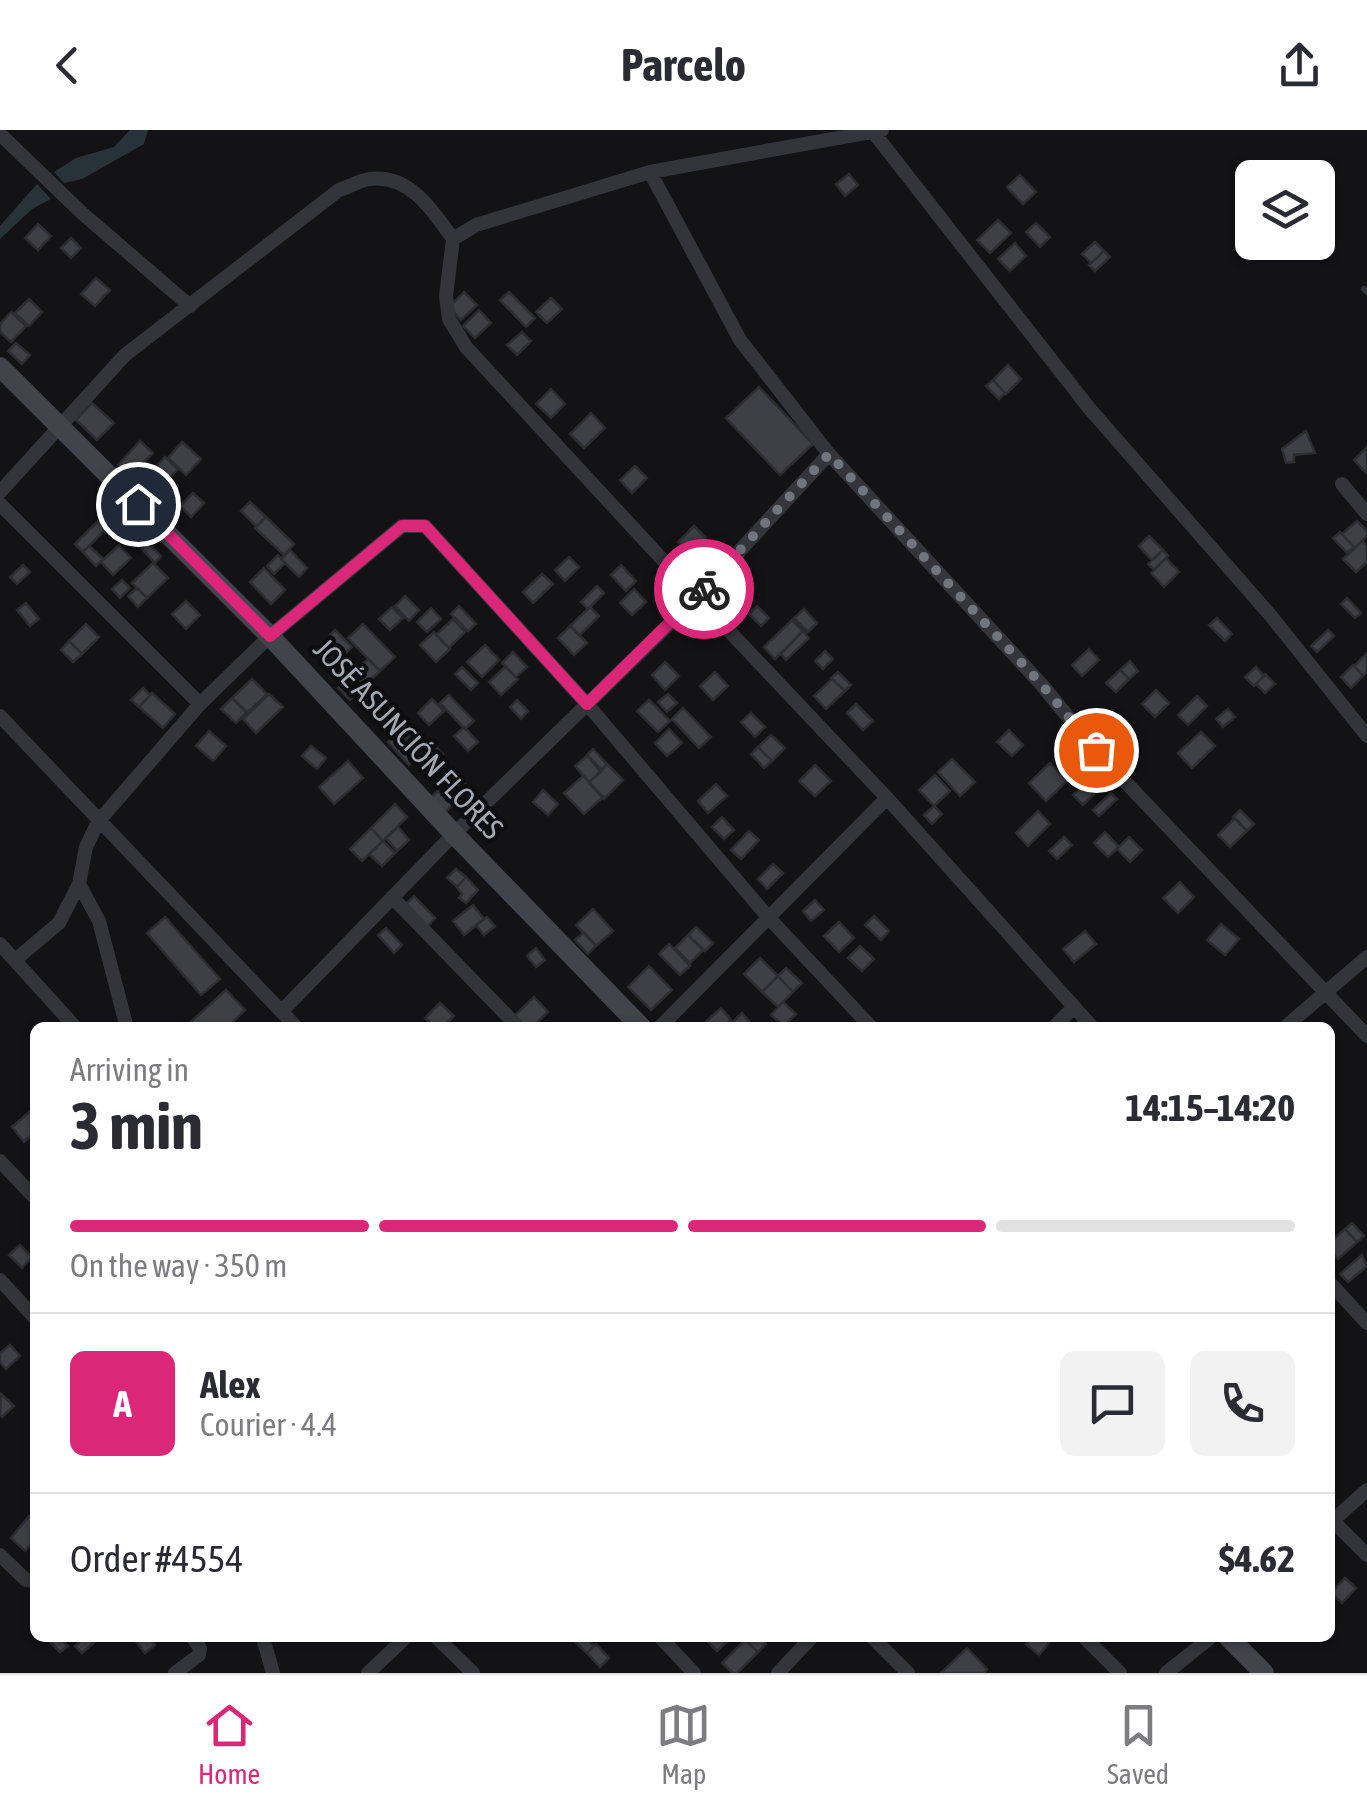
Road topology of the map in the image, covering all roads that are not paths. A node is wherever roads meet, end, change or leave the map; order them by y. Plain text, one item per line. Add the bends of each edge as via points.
1 (878, 132) edge
2 (0, 134) edge
3 (650, 172) junction
4 (452, 238) junction
5 (190, 306) junction
6 (0, 367) edge
7 (60, 425) junction
8 (829, 454) junction
9 (1342, 484) dead end
10 (0, 492) edge
11 (0, 504) edge
12 (1367, 514) edge
13 (697, 597) junction
14 (270, 636) junction
15 (200, 704) junction
16 (587, 704) junction
17 (0, 716) edge
18 (1367, 736) edge
19 (887, 798) junction
20 (98, 822) junction
21 (454, 834) junction
22 (79, 884) junction
23 (392, 898) junction
24 (768, 918) junction
25 (0, 944) edge
26 (1367, 957) edge
27 (16, 960) junction
28 (1325, 993) junction
29 (1074, 1008) junction
30 (282, 1011) junction
31 (71, 1022) edge
32 (125, 1022) edge
33 (292, 1022) edge
34 (513, 1022) edge
35 (636, 1022) edge
36 (665, 1022) edge
37 (866, 1022) edge
38 (1059, 1022) edge
39 (1087, 1022) edge
40 (1291, 1022) edge
41 (1367, 1036) edge
42 (0, 1162) edge
43 (30, 1193) edge
44 (0, 1280) edge
45 (1335, 1288) edge
46 (30, 1313) edge
47 (1367, 1323) edge
48 (1367, 1490) edge
49 (1335, 1517) edge
50 (1335, 1524) edge
51 (0, 1555) edge
52 (1367, 1555) edge
53 (30, 1580) edge
54 (194, 1642) edge
55 (264, 1642) edge
56 (401, 1642) edge
57 (441, 1642) edge
58 (665, 1642) edge
59 (807, 1642) edge
60 (877, 1642) edge
61 (1090, 1642) edge
62 (1205, 1642) edge
63 (1233, 1642) edge
64 (175, 1673) edge
65 (273, 1673) edge
66 (368, 1673) edge
67 (473, 1673) edge
68 (694, 1673) edge
69 (778, 1673) edge
70 (908, 1673) edge
71 (1120, 1673) edge
72 (1166, 1673) edge
73 (1264, 1673) edge

1 - 3 street
1 - 18 street via 1089,408
2 - 5 street
3 - 4 street
3 - 8 street via 740,340
4 - 5 street via 426,201 394,180 370,179 339,190
4 - 13 street via 448,319 466,347
5 - 7 street via 125,355
6 - 7 street, JOSÉ ASUNCIÓN FLORES
7 - 10 street
7 - 14 street, JOSÉ ASUNCIÓN FLORES
8 - 13 street
8 - 28 street
9 - 12 street
11 - 15 street
13 - 16 street
13 - 19 street
14 - 15 street
14 - 16 street via 402,526 425,526
14 - 21 street, JOSÉ ASUNCIÓN FLORES
15 - 20 street
16 - 21 street
16 - 24 street
17 - 20 street
19 - 24 street
19 - 29 street
20 - 22 street
20 - 30 street
21 - 23 street
21 - 35 street, JOSÉ ASUNCIÓN FLORES
22 - 27 street via 59,923
22 - 32 street via 99,921
23 - 30 street
23 - 34 street
24 - 36 street
24 - 37 street
25 - 27 street
26 - 28 street
27 - 31 street
28 - 40 street
28 - 41 street
29 - 38 street
29 - 39 street
30 - 33 street
42 - 43 street
44 - 46 street
45 - 47 street
48 - 49 street
50 - 52 street
51 - 53 street
54 - 64 street via 199,1654
55 - 65 street
56 - 66 street
57 - 67 street
58 - 68 street
59 - 69 street
60 - 70 street
61 - 71 street
62 - 72 street
63 - 73 street

